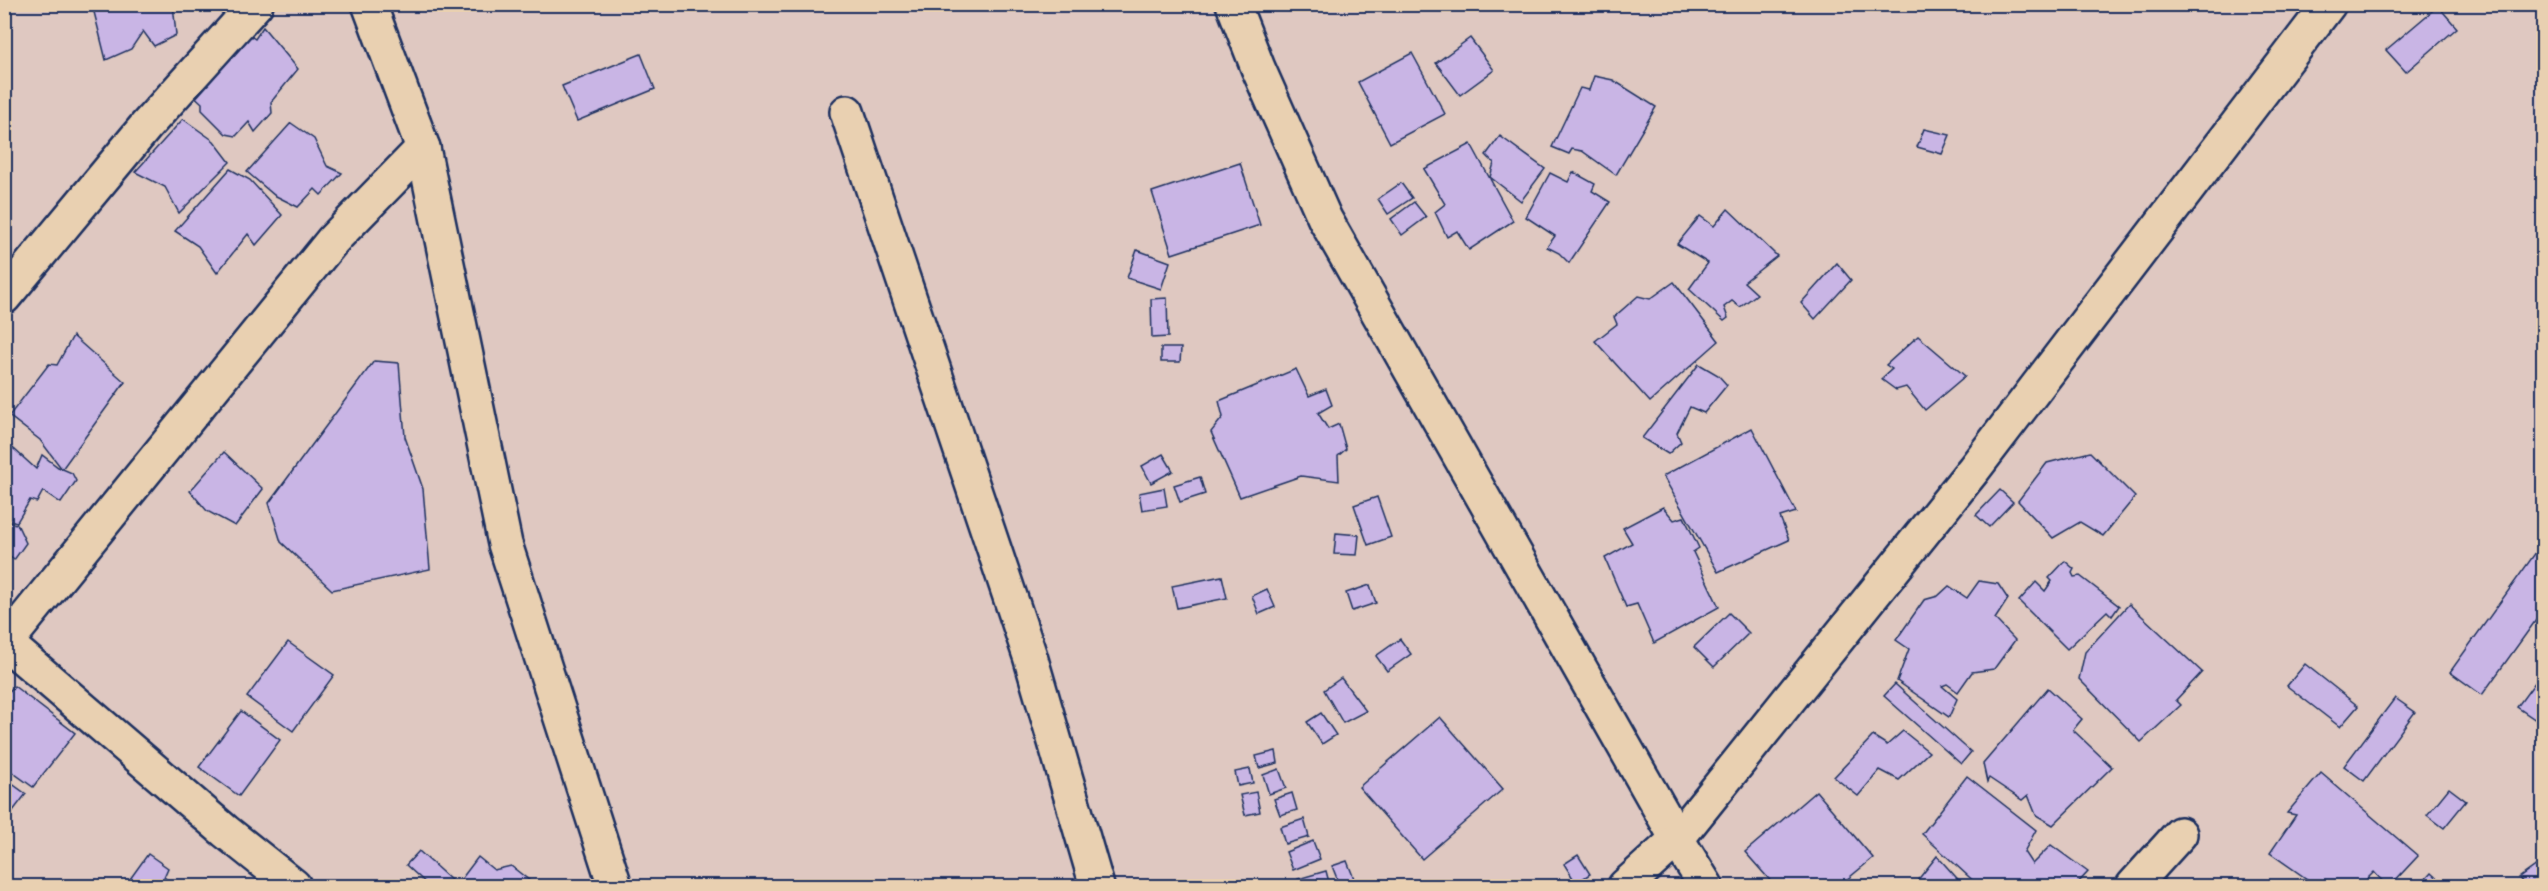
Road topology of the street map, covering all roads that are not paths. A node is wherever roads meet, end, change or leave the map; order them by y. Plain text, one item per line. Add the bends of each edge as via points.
1 (256, 4) edge
2 (369, 4) edge
3 (2329, 4) edge
4 (1234, 7) edge
5 (847, 112) dead end
6 (423, 148) junction
7 (4, 297) edge
8 (5, 644) edge
9 (2180, 834) dead end
10 (1677, 839) junction
11 (294, 886) edge
12 (615, 886) edge
13 (1097, 886) edge
14 (1625, 886) edge
15 (1706, 886) edge
16 (2133, 886) edge

1 - 7 street via 146,126
2 - 6 street
3 - 10 street via 1974,469
4 - 10 street via 1325,219
5 - 13 street via 1029,656
6 - 8 street via 333,240
6 - 12 street via 504,544
8 - 11 street
9 - 16 street
10 - 14 street
10 - 15 street

